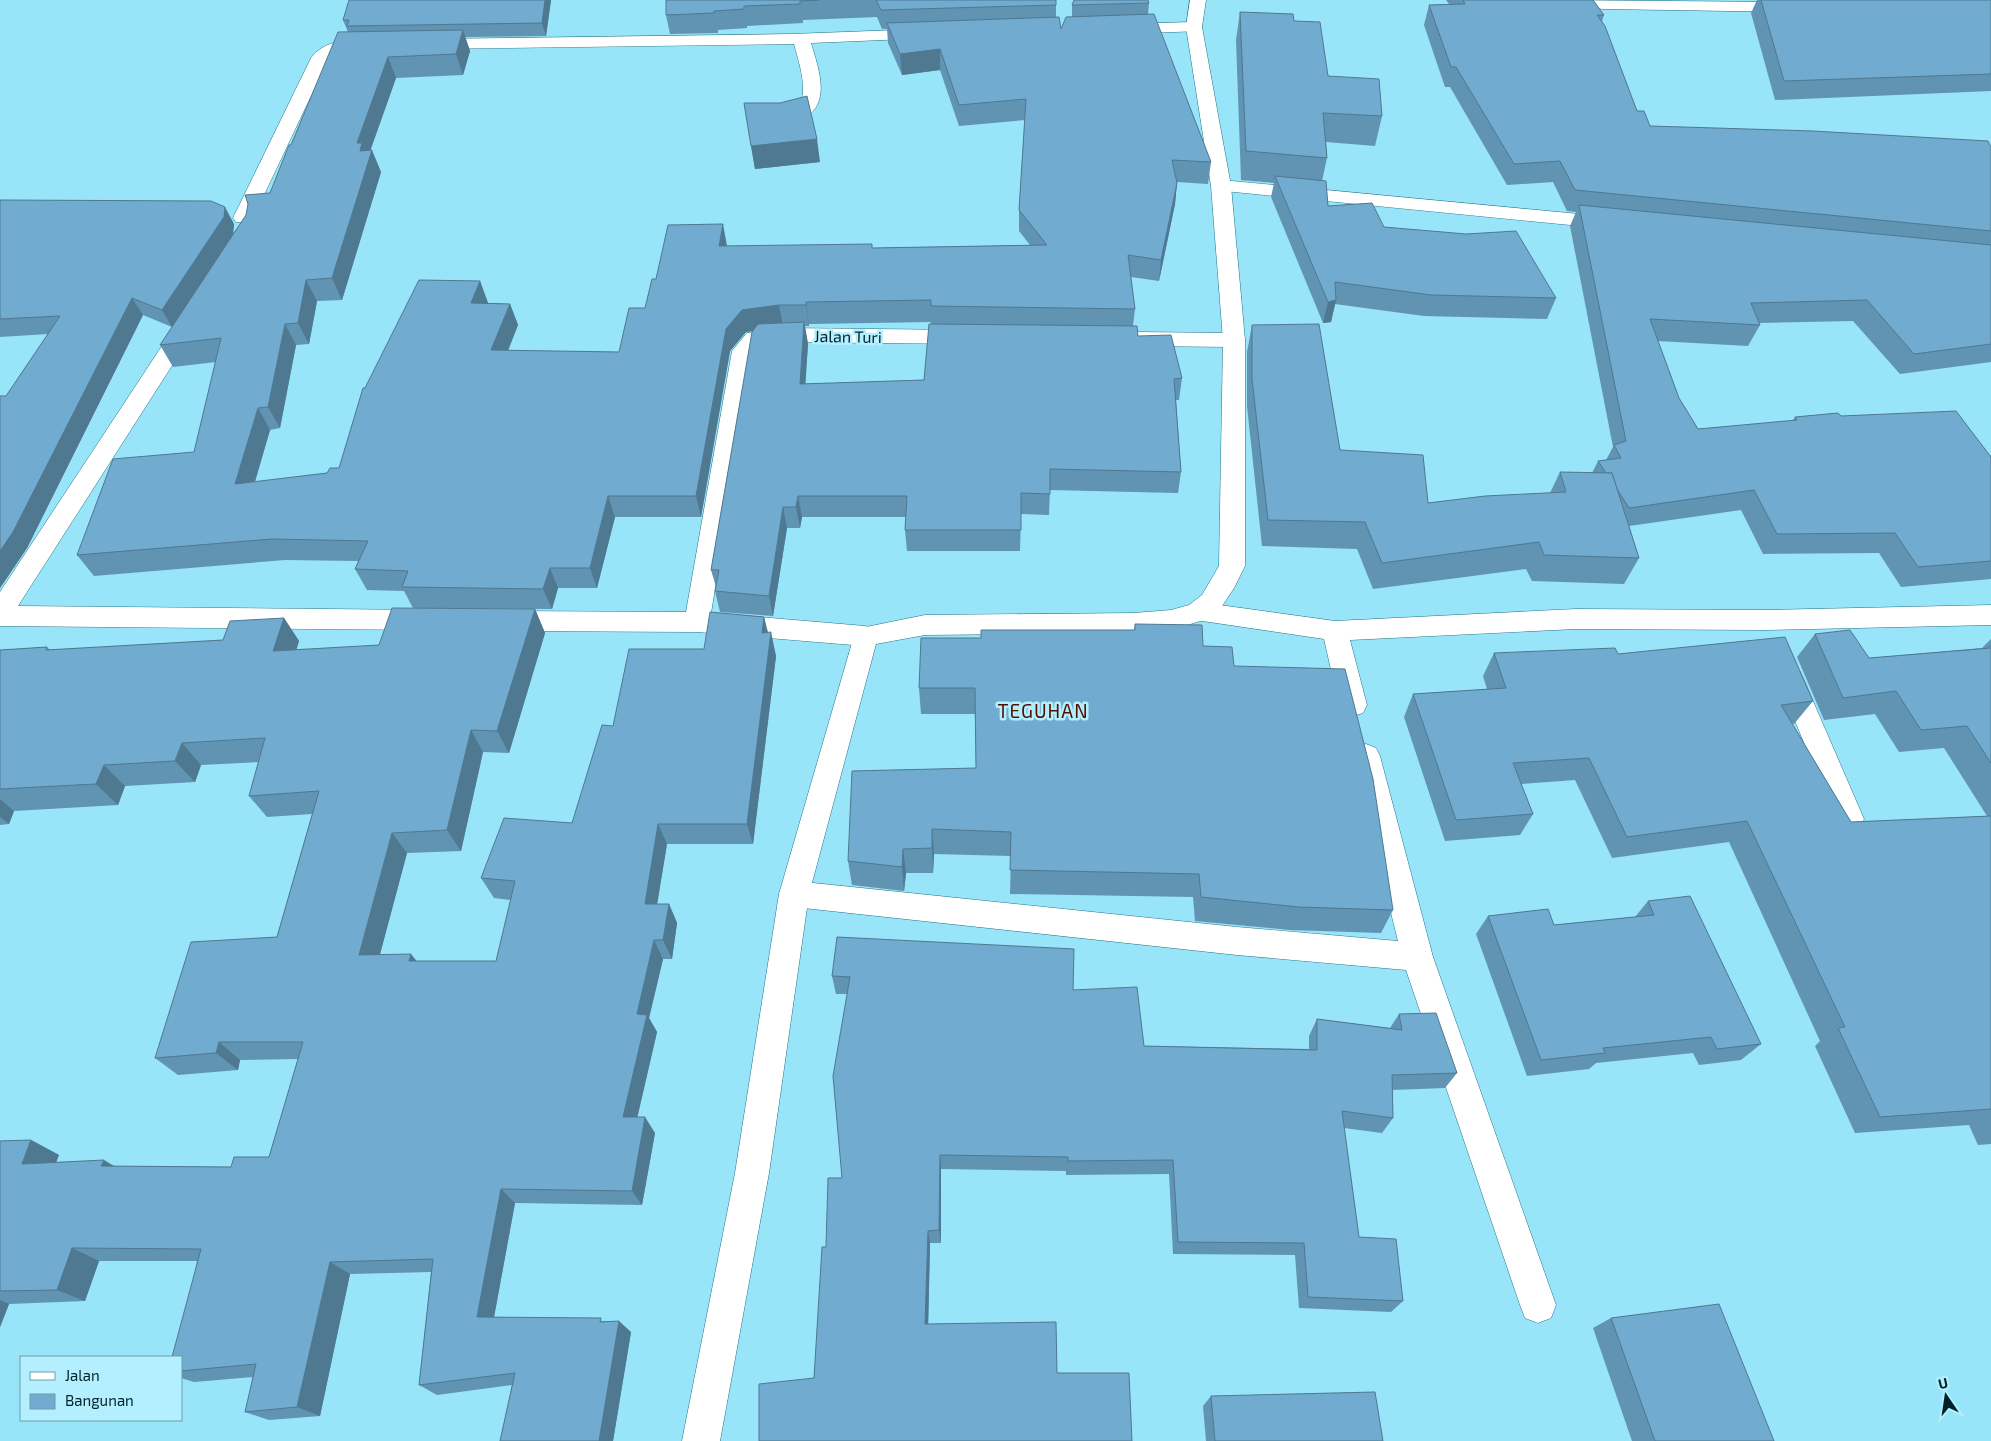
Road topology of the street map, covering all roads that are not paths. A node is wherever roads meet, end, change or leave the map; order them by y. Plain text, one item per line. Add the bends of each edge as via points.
1 (1198, 0) edge
2 (1558, 0) edge
3 (1809, 7) edge
4 (1194, 27) junction
5 (1104, 29) edge
6 (944, 33) edge
7 (801, 39) junction
8 (410, 44) edge
9 (380, 45) edge
10 (758, 118) edge
11 (1221, 186) junction
12 (222, 210) edge
13 (1626, 224) edge
14 (197, 309) edge
15 (989, 338) edge
16 (1116, 339) edge
17 (1234, 340) junction
18 (1198, 612) junction
19 (0, 615) edge
20 (1991, 615) edge
21 (448, 620) edge
22 (478, 620) edge
23 (1766, 620) junction
24 (697, 622) junction
25 (1335, 631) junction
26 (865, 636) junction
27 (1850, 819) edge
28 (794, 894) junction
29 (1416, 957) junction
30 (1538, 1306) dead end
31 (701, 1441) edge

1 - 4 street
2 - 3 street via 1604,4
4 - 5 street
4 - 11 street
6 - 7 street
7 - 8 street
7 - 10 street via 814,94 810,104 802,114 786,118
9 - 12 street via 339,46 326,51 244,226
11 - 13 street
11 - 17 street
14 - 19 street
15 - 24 street, Jalan Turi via 755,338 743,351
16 - 17 street
17 - 18 street via 1232,566 1221,588
18 - 25 street
18 - 26 street via 1171,620 1134,623 925,625
19 - 21 street
20 - 23 street
22 - 24 street
23 - 25 street via 1576,619
23 - 27 street
24 - 26 street
25 - 29 street
26 - 28 street
28 - 29 street
28 - 31 street via 752,1173
29 - 30 street

